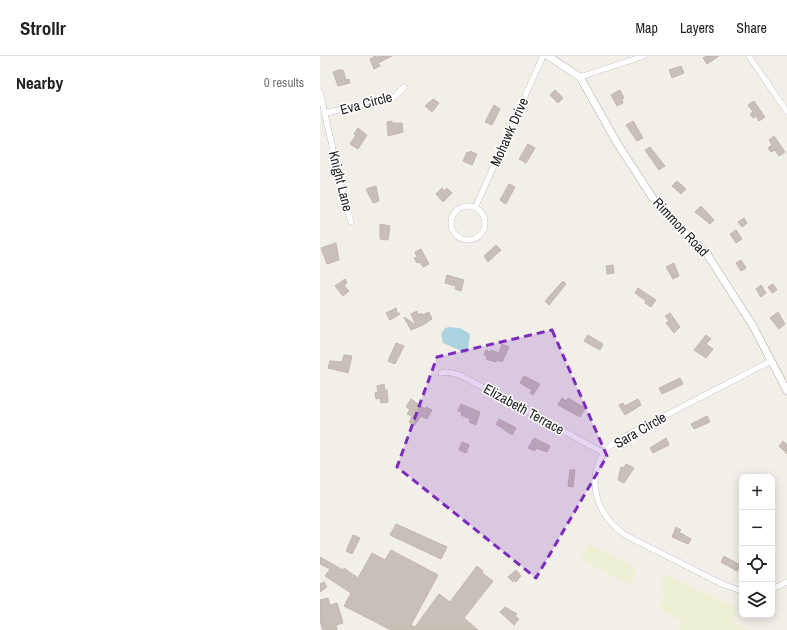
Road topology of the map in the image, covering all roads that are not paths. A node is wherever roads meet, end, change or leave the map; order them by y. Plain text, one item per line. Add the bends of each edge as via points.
1 (542, 56) edge
2 (548, 56) edge
3 (644, 56) edge
4 (749, 56) edge
5 (580, 77) junction
6 (404, 88) dead end
7 (320, 92) edge
8 (787, 112) edge
9 (326, 113) junction
10 (475, 208) junction
11 (352, 222) dead end
12 (771, 361) junction
13 (441, 373) dead end
14 (787, 391) edge
15 (604, 453) junction
16 (787, 582) edge
17 (775, 588) edge
18 (739, 590) edge

1 - 10 street, Mohawk Drive
2 - 5 street, Rimmon Road
3 - 5 street
4 - 8 street
5 - 12 street, Rimmon Road via 617,144 658,206 707,254 753,326
6 - 9 street, Eva Circle via 393,98
7 - 9 street, Knight Lane
9 - 11 street, Knight Lane via 342,190
10 - 10 street via 463,207 453,217 453,229 462,238 474,239 483,230 484,217
12 - 14 street, Rimmon Road
12 - 15 street, Sara Circle via 629,433
13 - 15 street, Elizabeth Terrace via 460,375
15 - 18 street, Sara Circle via 599,463 596,492 599,506 614,527 724,585
16 - 17 street

